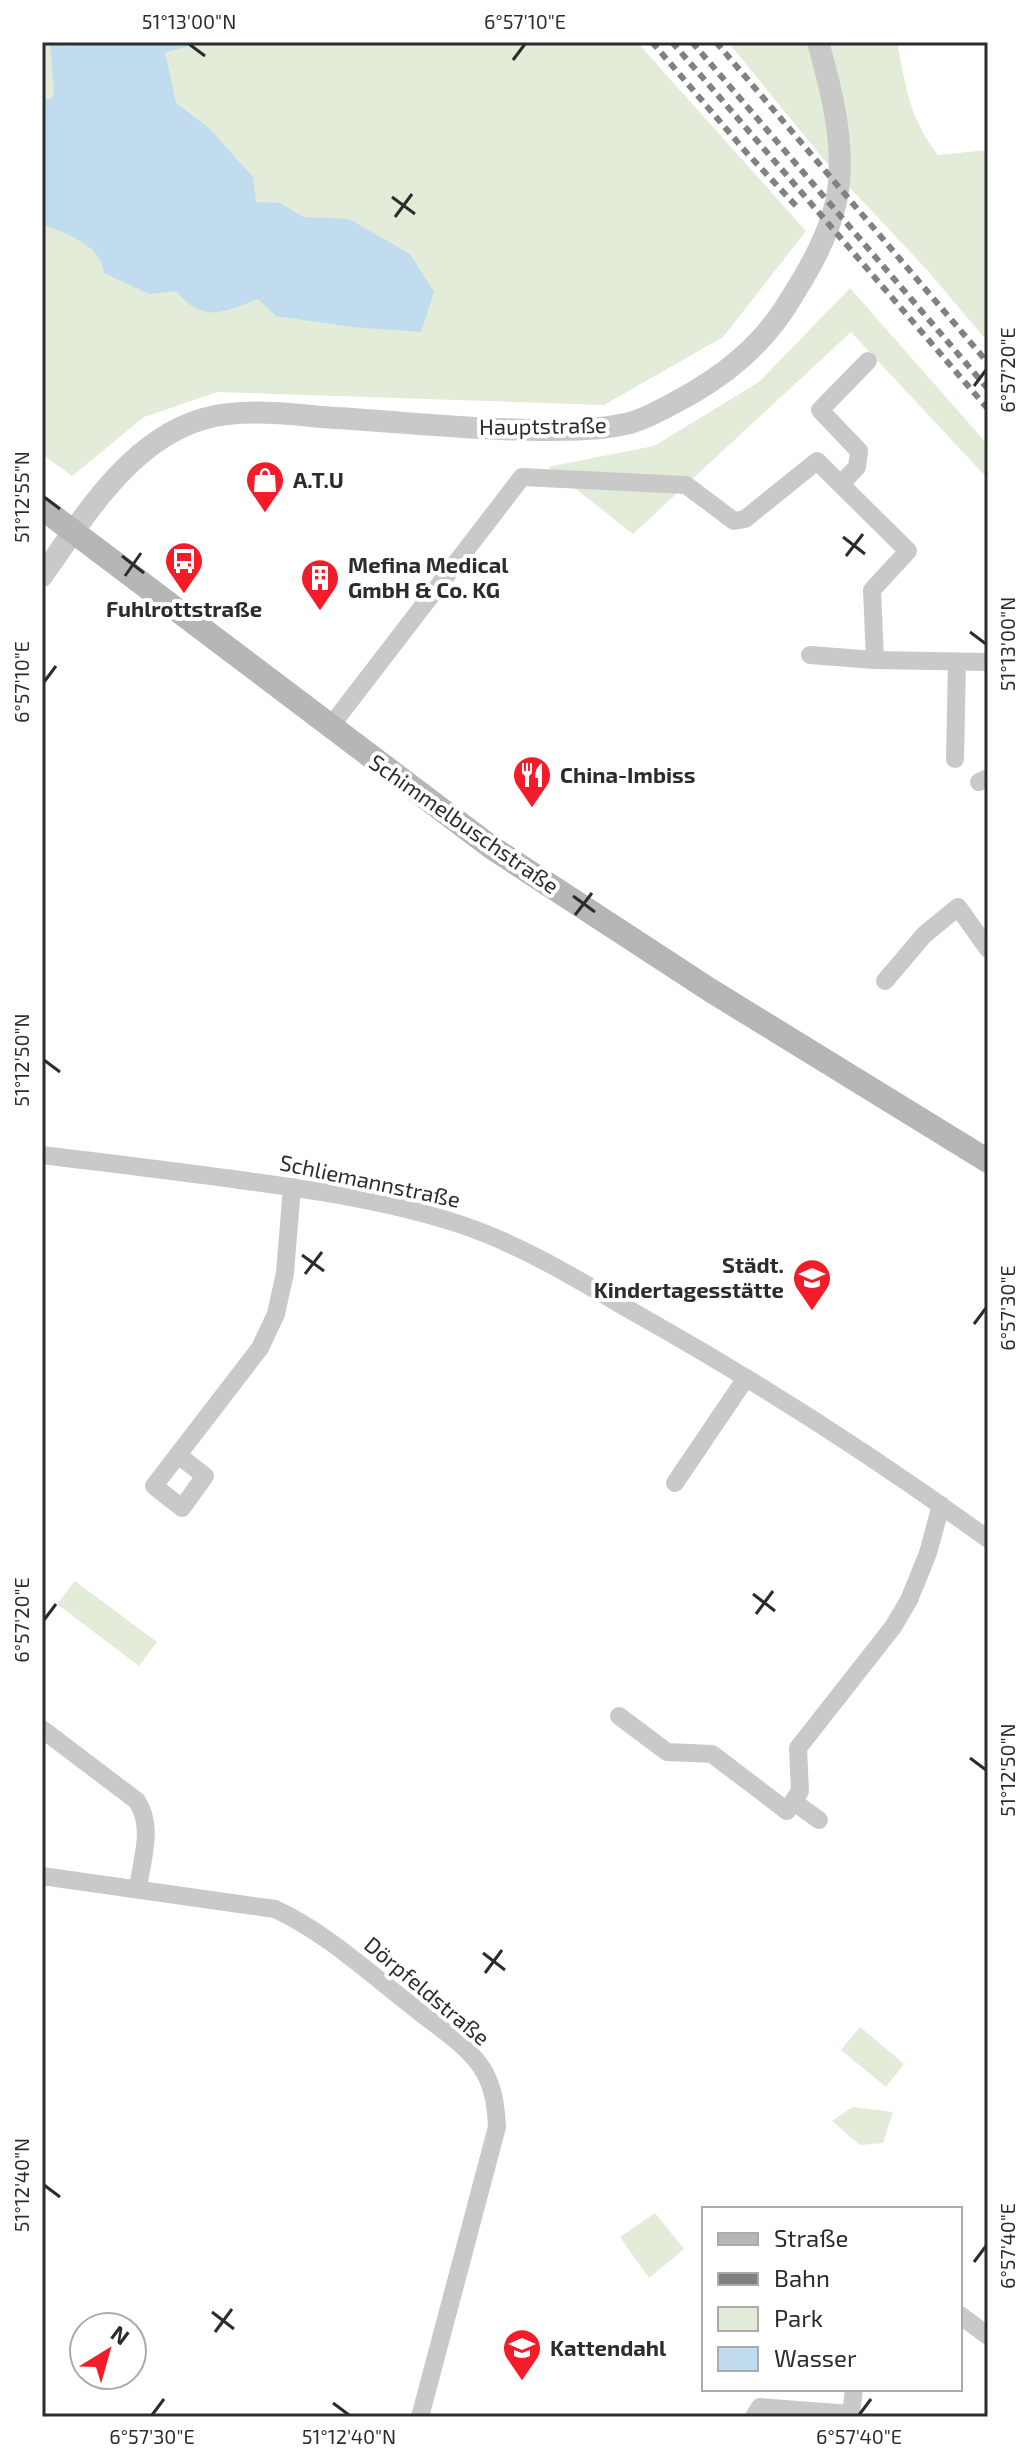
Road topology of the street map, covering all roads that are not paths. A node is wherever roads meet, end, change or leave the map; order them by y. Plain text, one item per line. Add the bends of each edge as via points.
1 (818, 42) edge
2 (868, 361) dead end
3 (841, 484) junction
4 (42, 508) edge
5 (74, 532) junction
6 (42, 576) edge
7 (810, 655) dead end
8 (875, 660) junction
9 (957, 662) junction
10 (988, 662) edge
11 (330, 727) junction
12 (955, 759) dead end
13 (988, 949) edge
14 (885, 981) dead end
15 (42, 1155) edge
16 (988, 1161) edge
17 (292, 1187) junction
18 (746, 1378) junction
19 (178, 1455) dead end
20 (675, 1483) dead end
21 (941, 1505) junction
22 (988, 1539) edge
23 (619, 1716) dead end
24 (42, 1729) edge
25 (794, 1802) junction
26 (819, 1820) dead end
27 (42, 1876) edge
28 (138, 1888) junction
29 (962, 2316) edge
30 (988, 2336) edge
31 (854, 2391) edge
32 (420, 2417) edge
33 (754, 2417) edge

1 - 5 street, Hauptstraße via 839,158 830,224 813,263 770,331 751,352 690,395 633,422 581,430 259,413 203,419 141,453
2 - 3 street via 820,410 859,451 857,467
3 - 8 street via 908,551 872,590
3 - 11 street via 817,461 745,519 734,521 686,485 522,477
4 - 5 main road, Schimmelbuschstraße
5 - 6 street
5 - 11 main road, Schimmelbuschstraße
7 - 8 street
8 - 9 street
9 - 10 street
9 - 12 street
11 - 16 main road, Schimmelbuschstraße via 491,847
13 - 14 street via 958,907 924,935
15 - 17 street, Schliemannstraße
17 - 18 street, Schliemannstraße via 482,1233 544,1260
17 - 19 street via 276,1314 260,1348
18 - 20 street
18 - 21 street, Schliemannstraße
21 - 22 street, Schliemannstraße
21 - 25 street via 909,1600 798,1748 800,1791
23 - 25 street via 667,1752 712,1754 787,1811
24 - 28 street via 144,1811 148,1827
25 - 26 street
27 - 28 street, Dörpfeldstraße
28 - 32 street, Dörpfeldstraße via 288,1915 467,2050 485,2073 496,2101 497,2127
29 - 30 street
31 - 33 street via 851,2414 760,2407

